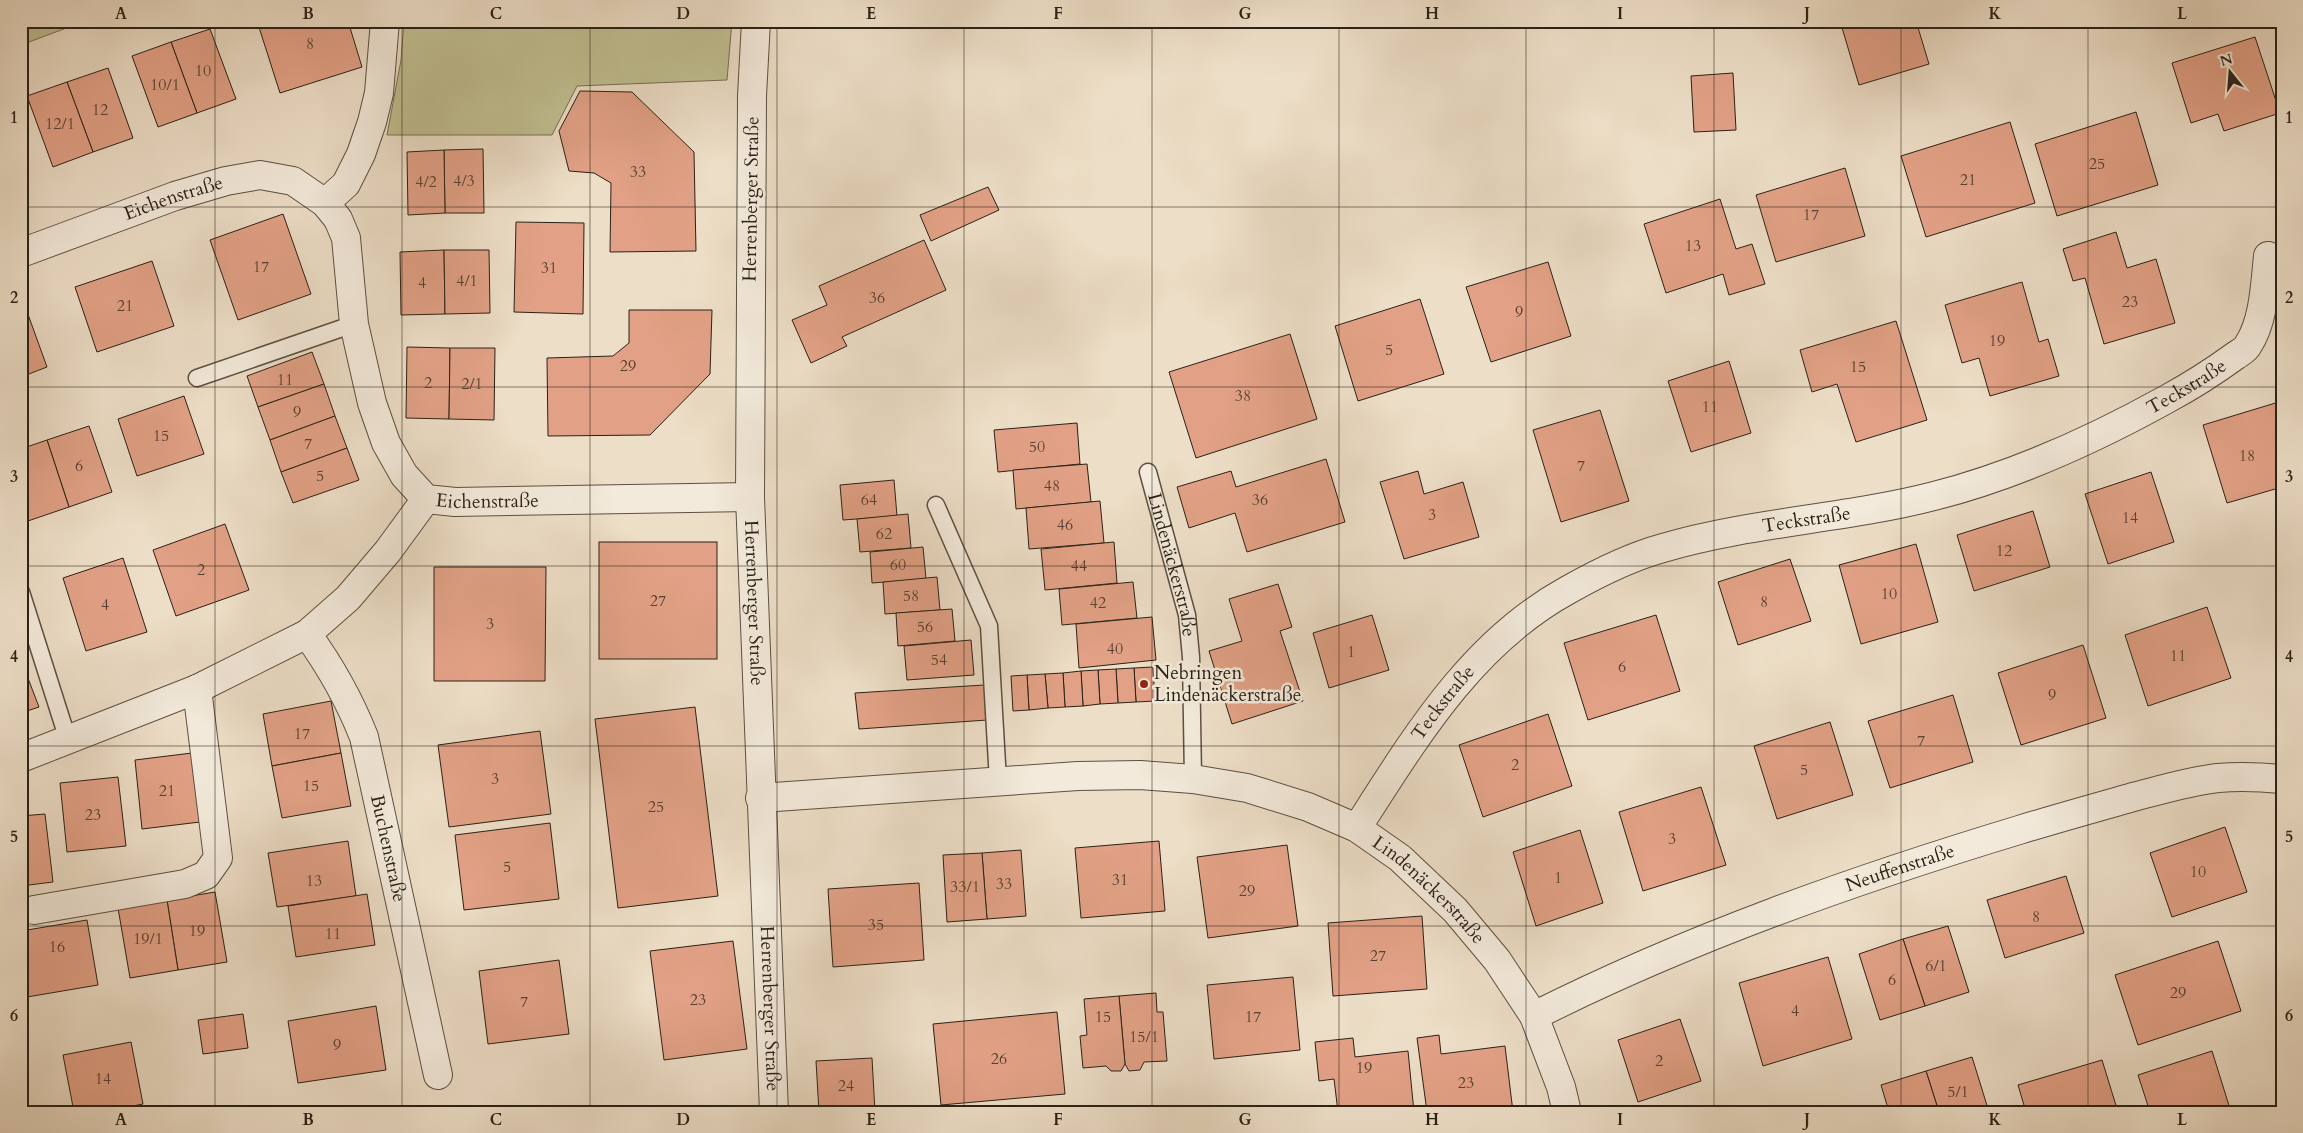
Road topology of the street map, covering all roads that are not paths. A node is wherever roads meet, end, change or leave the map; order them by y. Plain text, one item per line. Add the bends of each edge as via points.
1 (386, 21) edge
2 (756, 21) edge
3 (325, 203) junction
4 (21, 253) edge
5 (2268, 256) dead end
6 (354, 324) junction
7 (198, 378) dead end
8 (1148, 472) dead end
9 (750, 497) junction
10 (426, 499) junction
11 (936, 505) dead end
12 (21, 592) edge
13 (307, 634) junction
14 (197, 689) junction
15 (68, 740) junction
16 (21, 758) edge
17 (1193, 779) junction
18 (2282, 779) edge
19 (998, 781) junction
20 (760, 798) junction
21 (1357, 828) junction
22 (34, 910) dead end
23 (1534, 1016) junction
24 (438, 1075) dead end
25 (774, 1112) edge
26 (1567, 1112) edge

1 - 3 street via 379,93 361,154 346,184
2 - 9 street, Herrenberger Straße via 752,96
3 - 4 street, Eichenstraße via 293,181 260,175 175,196
3 - 6 street, Eichenstraße via 338,219 346,238
5 - 21 street, Teckstraße via 2262,311 2248,347 2208,376 2102,434 2049,458 1932,496 1663,548 1625,562 1566,591 1496,642 1462,676 1428,719
6 - 7 lane
6 - 10 street, Eichenstraße via 372,403 386,443 404,475
8 - 17 lane, Lindenäckerstraße via 1187,615
9 - 10 street, Eichenstraße via 455,502
9 - 20 street, Herrenberger Straße
10 - 13 street via 348,598
11 - 19 lane via 989,626
12 - 15 lane
13 - 14 street
13 - 24 street, Buchenstraße via 332,669 364,737
14 - 15 street
14 - 22 street via 218,858 206,875 185,884
15 - 16 street
17 - 19 street, Lindenäckerstraße via 1140,776
17 - 21 street, Lindenäckerstraße via 1247,788 1308,807
18 - 23 street, Neuffenstraße via 2219,778 2176,786 1960,848 1846,886 1747,924 1636,968
19 - 20 street, Lindenäckerstraße
20 - 25 street, Herrenberger Straße
21 - 23 street, Lindenäckerstraße via 1400,858 1455,910 1497,960
23 - 26 street, Lindenäckerstraße

